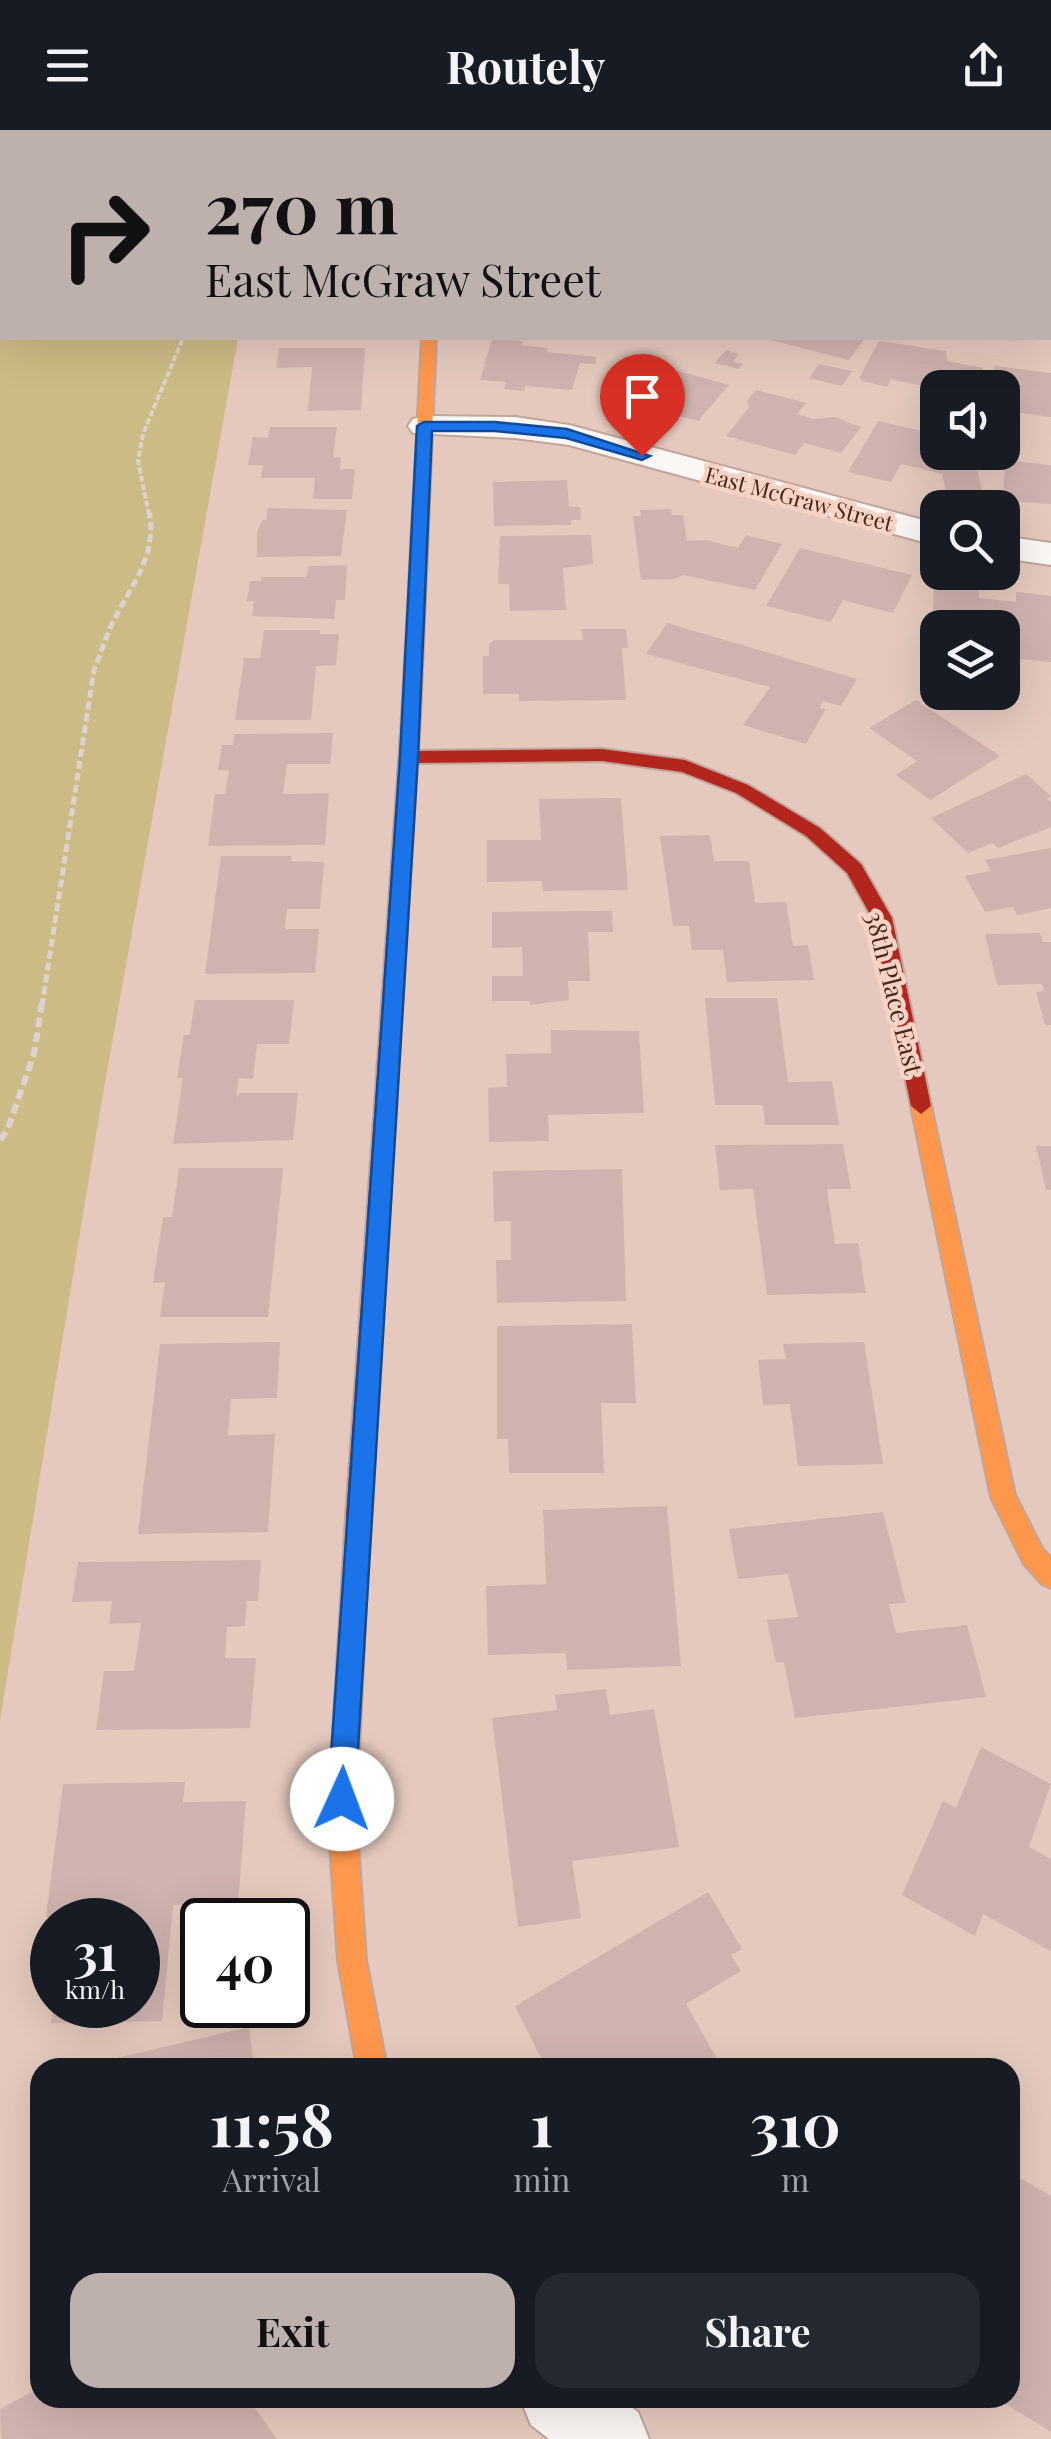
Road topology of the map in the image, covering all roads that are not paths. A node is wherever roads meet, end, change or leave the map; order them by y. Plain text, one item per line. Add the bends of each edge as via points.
1 (429, 340) edge
2 (424, 426) junction
3 (920, 531) edge
4 (1020, 549) edge
5 (1051, 554) edge
6 (409, 757) junction
7 (1051, 1576) edge
8 (370, 2058) edge
9 (571, 2408) edge
10 (611, 2439) edge

1 - 2 street
2 - 3 street, East McGraw Street via 567,434
2 - 6 street
4 - 5 street
6 - 7 street, 38th Place East via 602,754 685,766 742,789 813,832 854,869 882,918 1003,1497
6 - 8 street via 342,1779 350,1951
9 - 10 street

